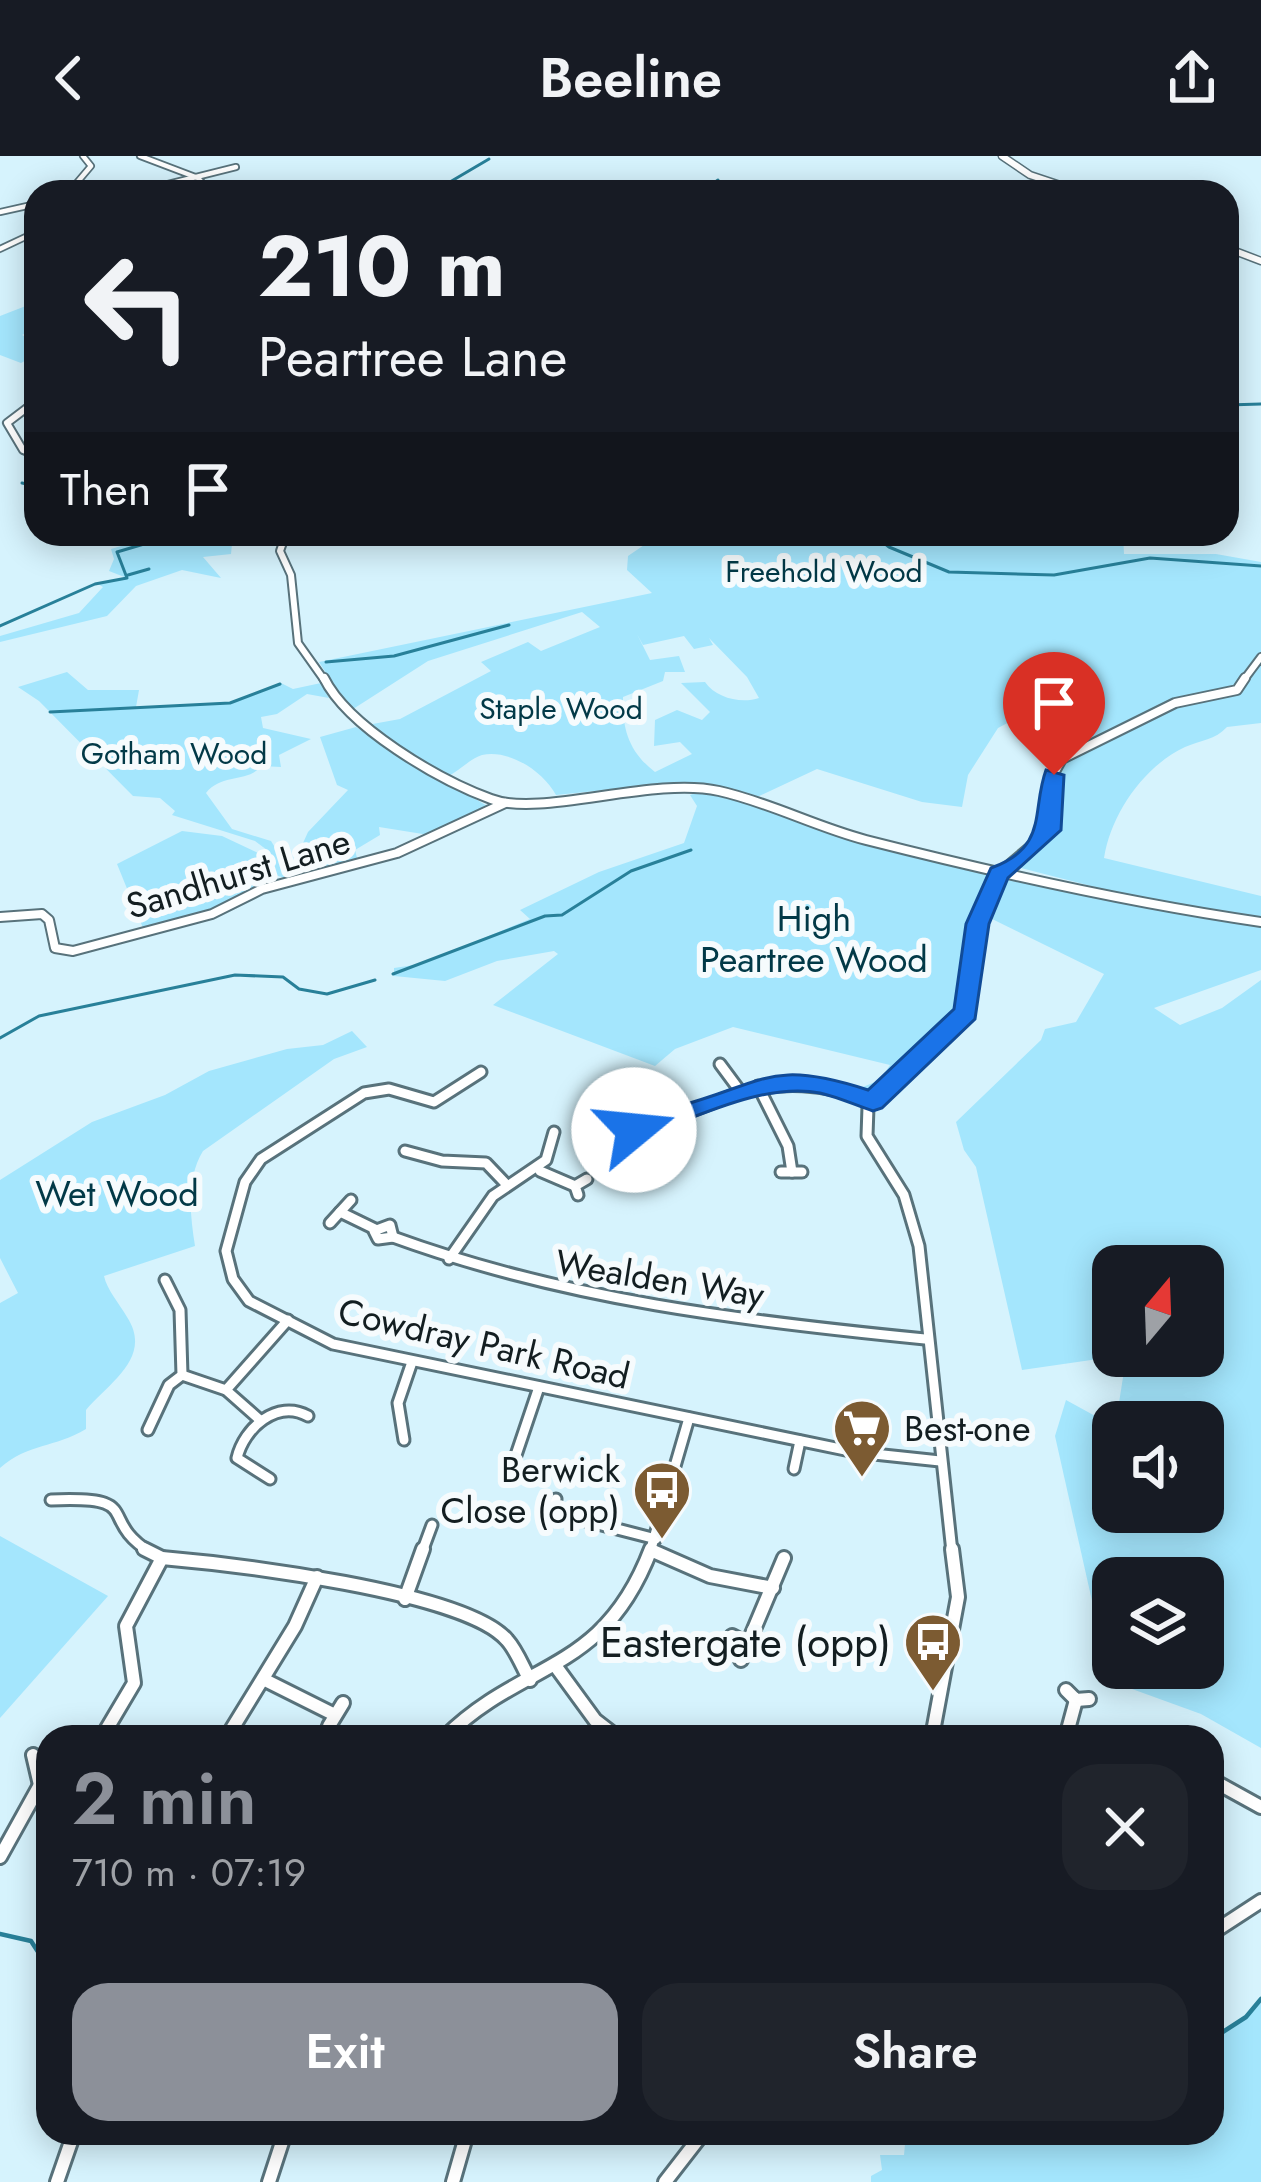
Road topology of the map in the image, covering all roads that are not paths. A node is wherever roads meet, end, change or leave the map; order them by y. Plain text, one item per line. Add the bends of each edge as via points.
1 (83, 156) edge
2 (140, 156) edge
3 (1002, 156) edge
4 (236, 167) dead end
5 (198, 178) junction
6 (80, 180) edge
7 (189, 180) edge
8 (1045, 180) edge
9 (24, 410) edge
10 (24, 450) edge
11 (280, 546) edge
12 (1261, 657) edge
13 (506, 803) junction
14 (1006, 871) junction
15 (0, 917) edge
16 (1261, 922) edge
17 (720, 1064) dead end
18 (477, 1080) dead end
19 (758, 1086) junction
20 (740, 1091) junction
21 (873, 1101) junction
22 (633, 1123) dead end
23 (538, 1141) dead end
24 (409, 1158) dead end
25 (540, 1171) junction
26 (792, 1172) dead end
27 (586, 1179) dead end
28 (507, 1185) junction
29 (351, 1201) dead end
30 (340, 1213) junction
31 (330, 1223) dead end
32 (449, 1259) junction
33 (165, 1280) dead end
34 (188, 1289) dead end
35 (176, 1294) junction
36 (289, 1321) junction
37 (925, 1339) junction
38 (412, 1362) junction
39 (182, 1375) junction
40 (539, 1388) junction
41 (226, 1390) junction
42 (306, 1398) dead end
43 (145, 1404) dead end
44 (159, 1407) junction
45 (689, 1418) junction
46 (260, 1420) junction
47 (415, 1426) dead end
48 (148, 1430) dead end
49 (800, 1441) junction
50 (505, 1443) dead end
51 (237, 1459) junction
52 (940, 1461) junction
53 (222, 1466) dead end
54 (793, 1473) dead end
55 (94, 1478) dead end
56 (270, 1479) dead end
57 (90, 1496) junction
58 (51, 1499) dead end
59 (551, 1512) dead end
60 (425, 1532) dead end
61 (655, 1545) junction
62 (162, 1558) junction
63 (784, 1558) dead end
64 (316, 1577) junction
65 (773, 1588) junction
66 (405, 1599) junction
67 (732, 1636) dead end
68 (749, 1645) junction
69 (741, 1660) dead end
70 (557, 1667) junction
71 (265, 1680) junction
72 (530, 1680) junction
73 (1077, 1696) dead end
74 (336, 1715) dead end
75 (109, 1725) edge
76 (235, 1725) edge
77 (458, 1725) edge
78 (601, 1725) edge
79 (934, 1725) edge
80 (1069, 1725) edge
81 (33, 1755) dead end
82 (36, 1763) edge
83 (1224, 1784) edge
84 (36, 1797) edge
85 (1261, 1807) edge
86 (0, 1857) edge
87 (1261, 1901) edge
88 (1224, 1926) edge
89 (70, 2145) edge
90 (281, 2145) edge
91 (464, 2145) edge
92 (694, 2145) edge
93 (57, 2182) edge
94 (269, 2182) edge
95 (453, 2182) edge
96 (665, 2182) edge

1 - 6 street via 92,166
2 - 5 street
3 - 8 main road
4 - 5 street
5 - 7 street
9 - 10 street via 7,423
11 - 13 street via 298,643 338,704 444,776
12 - 14 street via 1237,690 1175,703 1062,758 1050,830
13 - 14 street via 658,787 716,790 810,824
13 - 15 street, Sandhurst Lane via 397,853 73,951 55,948 42,914
14 - 16 street
14 - 21 street via 978,924 966,1012
17 - 20 street
18 - 36 street, Cowdray Park Road via 434,1102 380,1089 251,1171 227,1244 231,1273 261,1309
19 - 20 street
19 - 21 street via 818,1083
19 - 26 street
20 - 22 street via 676,1117
21 - 37 street via 867,1136 904,1195 919,1246
23 - 25 street via 554,1137
24 - 28 street via 486,1163
25 - 27 street via 577,1190
25 - 28 street
28 - 32 street
29 - 30 street
30 - 31 street
30 - 32 street, Wealden Way via 375,1229 378,1239
32 - 37 street, Wealden Way via 661,1313
33 - 35 street
34 - 35 street
35 - 39 street
36 - 38 street, Cowdray Park Road via 333,1344
36 - 41 street
37 - 52 street
38 - 40 street, Cowdray Park Road
38 - 47 street via 398,1403 402,1434
39 - 41 street
39 - 44 street
40 - 45 street, Cowdray Park Road
40 - 50 street via 517,1452
41 - 46 street
42 - 46 street via 302,1413
43 - 44 street
44 - 48 street
45 - 49 street, Cowdray Park Road
45 - 61 street
46 - 51 street
49 - 52 street, Cowdray Park Road
49 - 54 street
51 - 53 street
51 - 56 street
52 - 79 street via 958,1597
55 - 57 street
57 - 58 street
57 - 62 street via 115,1507 142,1548
59 - 61 street
60 - 66 street
61 - 65 street via 710,1576
61 - 70 street via 618,1613
62 - 64 street via 242,1561
62 - 75 street via 126,1626 134,1683
63 - 65 street
64 - 66 street
64 - 71 street
65 - 68 street
66 - 72 street via 494,1627
67 - 68 street
68 - 69 street
70 - 72 street
70 - 78 street
71 - 74 street
71 - 76 street
72 - 77 street
73 - 80 street
81 - 82 street
83 - 85 street
84 - 86 street
87 - 88 street
89 - 93 street
90 - 94 street
91 - 95 street
92 - 96 street

